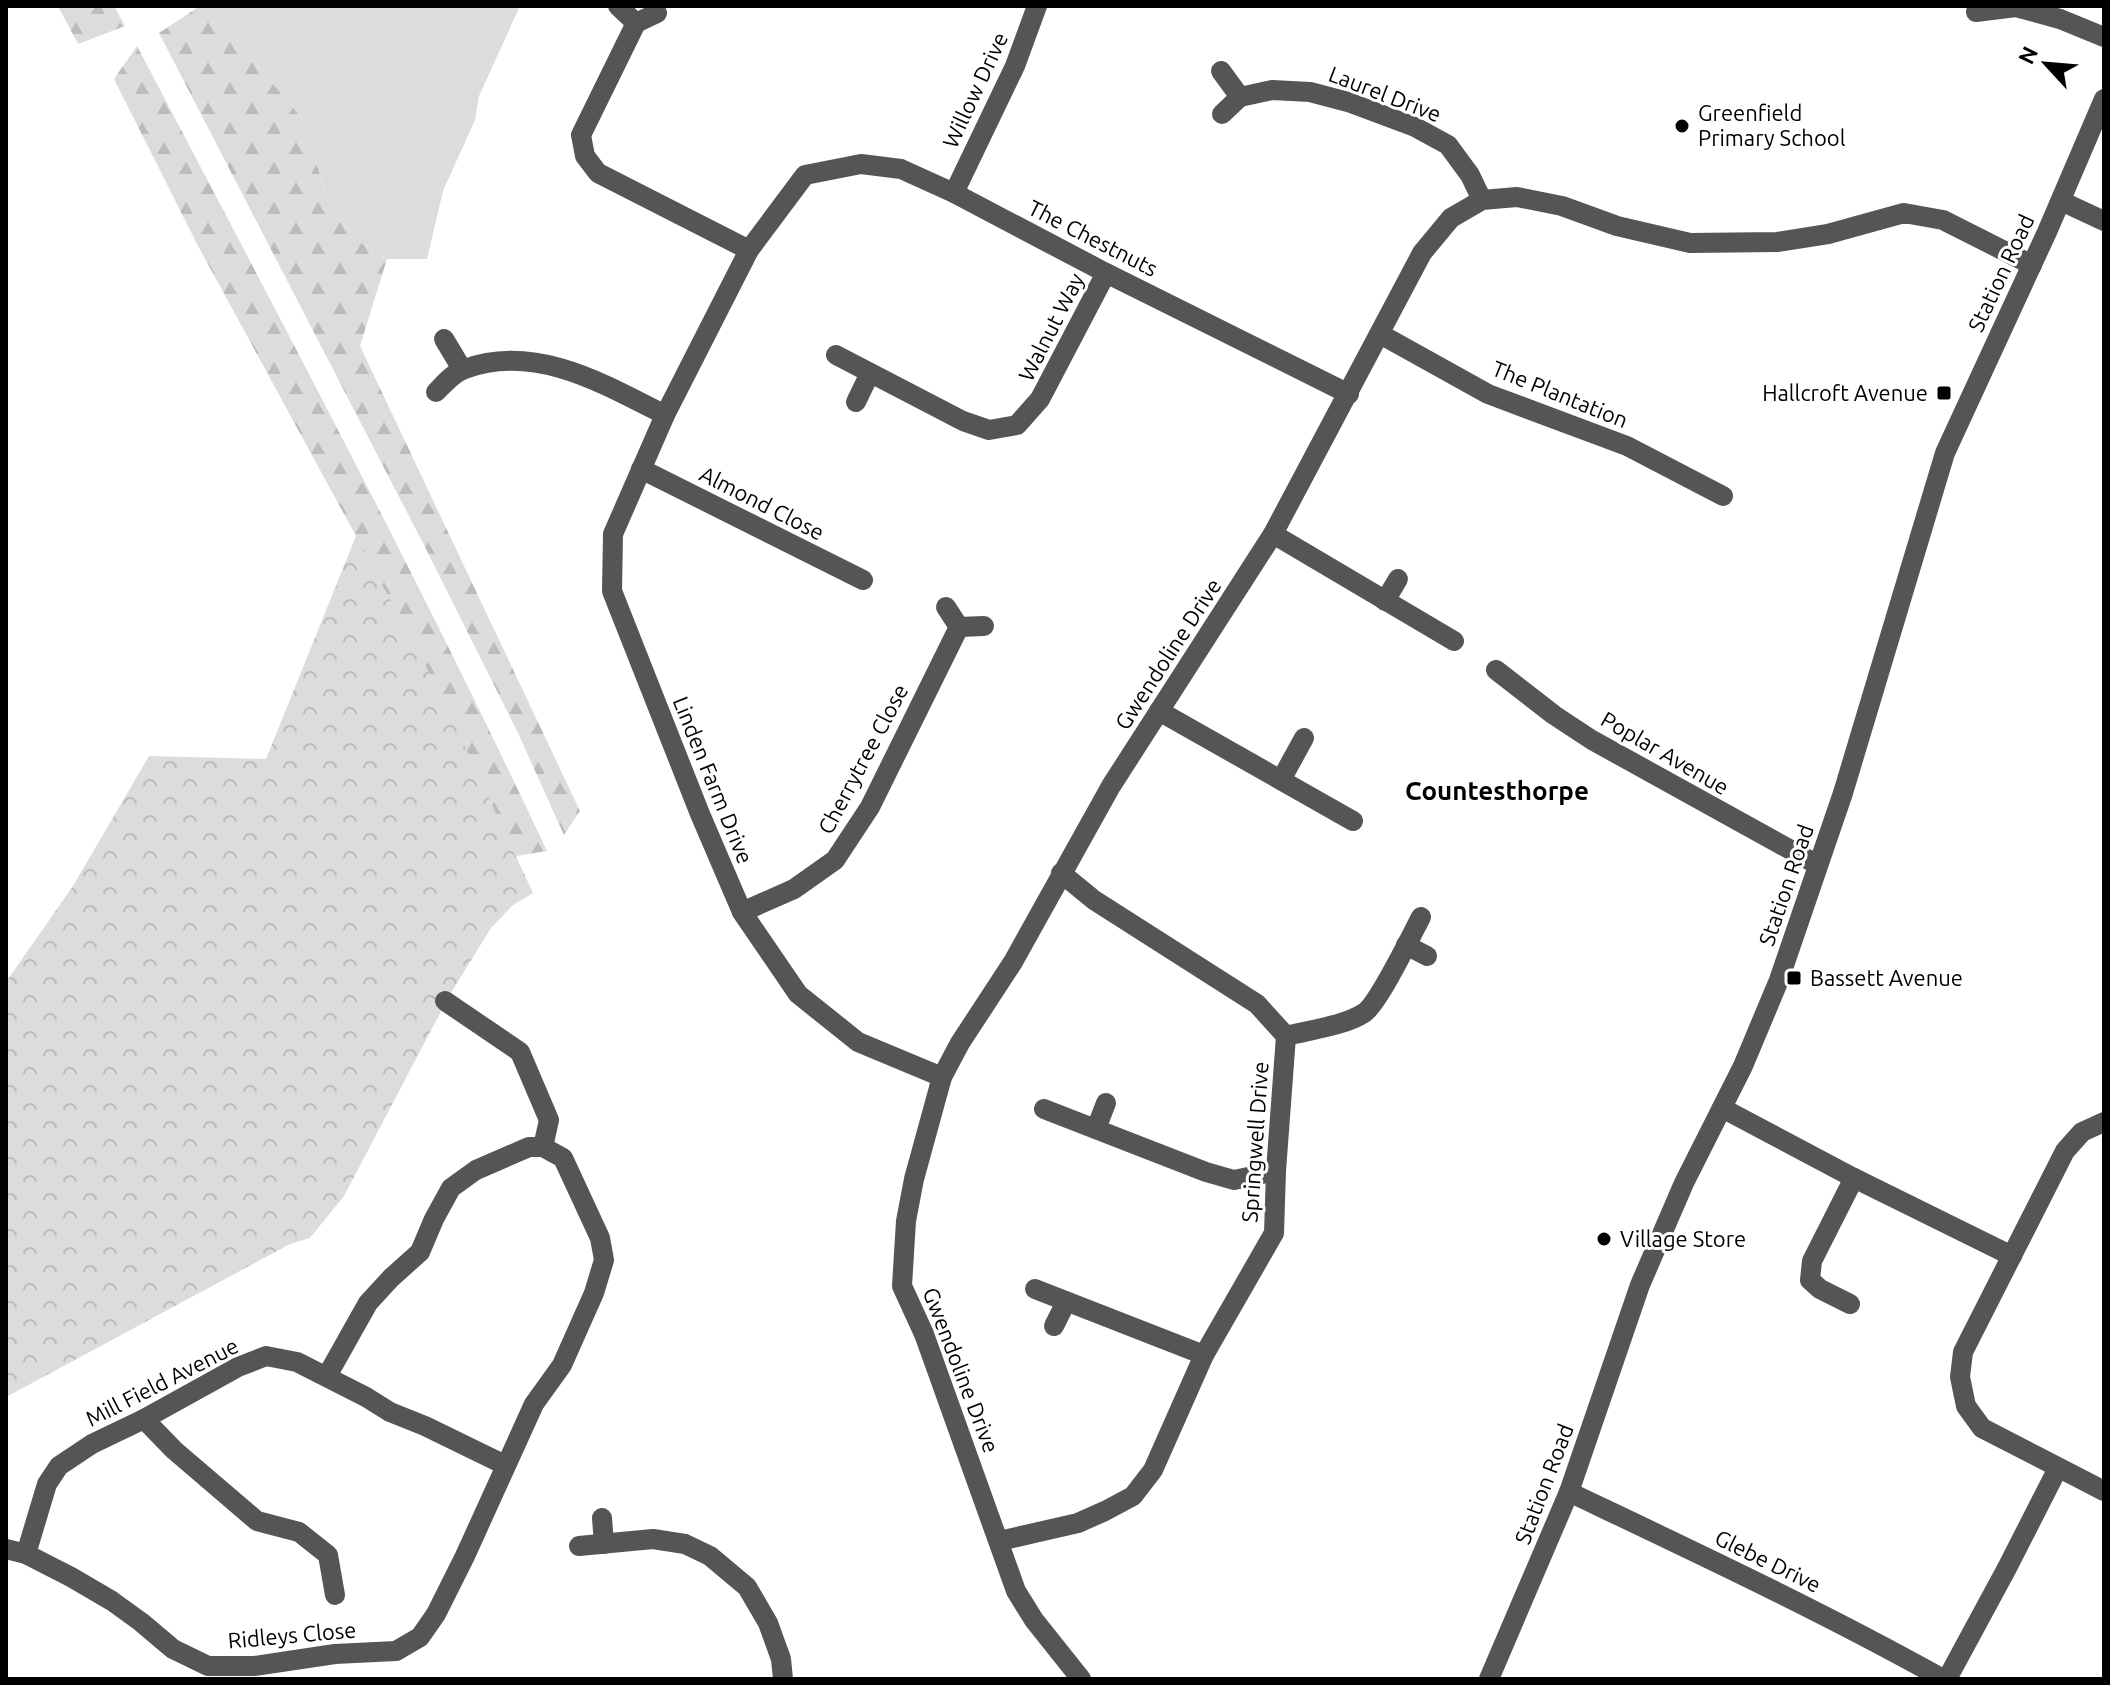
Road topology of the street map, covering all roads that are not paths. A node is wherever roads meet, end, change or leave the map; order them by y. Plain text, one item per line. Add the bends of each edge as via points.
1 (618, 6) edge
2 (1037, 6) edge
3 (1976, 12) dead end
4 (657, 13) dead end
5 (636, 23) junction
6 (2104, 37) edge
7 (1221, 71) dead end
8 (1240, 97) junction
9 (2104, 99) edge
10 (1222, 114) dead end
11 (805, 175) joint
12 (954, 193) junction
13 (1482, 200) junction
14 (2061, 201) junction
15 (2104, 221) edge
16 (749, 250) junction
17 (2032, 265) junction
18 (1106, 273) junction
19 (1380, 334) junction
20 (444, 339) dead end
21 (836, 355) dead end
22 (462, 369) junction
23 (870, 373) junction
24 (436, 392) dead end
25 (1349, 394) junction
26 (856, 402) dead end
27 (665, 415) junction
28 (641, 469) junction
29 (1723, 496) dead end
30 (1273, 534) junction
31 (1398, 579) dead end
32 (863, 580) dead end
33 (1385, 601) junction
34 (946, 607) dead end
35 (984, 626) dead end
36 (959, 627) junction
37 (1454, 641) dead end
38 (1496, 670) dead end
39 (1159, 711) junction
40 (1304, 738) dead end
41 (1281, 780) junction
42 (1353, 821) dead end
43 (1818, 865) junction
44 (1061, 873) junction
45 (742, 912) junction
46 (1421, 917) dead end
47 (1406, 945) junction
48 (1427, 956) dead end
49 (445, 1001) dead end
50 (1286, 1036) junction
51 (942, 1077) junction
52 (1106, 1103) dead end
53 (1722, 1108) junction
54 (1044, 1109) dead end
55 (2104, 1122) edge
56 (1096, 1129) junction
57 (543, 1147) junction
58 (1276, 1171) junction
59 (1854, 1178) junction
60 (2012, 1256) junction
61 (1035, 1289) dead end
62 (1066, 1302) junction
63 (1850, 1304) dead end
64 (1054, 1326) dead end
65 (1204, 1355) junction
66 (327, 1376) junction
67 (144, 1419) junction
68 (505, 1465) junction
69 (2058, 1468) junction
70 (2104, 1491) edge
71 (1569, 1492) junction
72 (602, 1518) dead end
73 (999, 1541) junction
74 (604, 1544) junction
75 (579, 1546) dead end
76 (16, 1551) edge
77 (335, 1595) dead end
78 (1076, 1671) edge
79 (783, 1679) edge
80 (1054, 1679) edge
81 (1489, 1679) edge
82 (1945, 1679) edge

1 - 5 street
2 - 12 street, Willow Drive via 1015,66
3 - 6 street via 2016,7
4 - 5 street
5 - 16 street via 581,135 585,156 598,173
7 - 8 street
8 - 10 street
8 - 13 street, Laurel Drive via 1272,90 1310,92 1415,127 1448,145
9 - 14 street, Station Road
11 - 12 street, The Chestnuts via 861,164 901,169
11 - 16 street, Linden Farm Drive
12 - 18 street, The Chestnuts
13 - 17 street, Gwendoline Drive via 1517,197 1562,206 1690,243 1777,242 1904,213 1943,220
13 - 19 street, Gwendoline Drive via 1451,218 1422,253
14 - 15 street
14 - 17 street, Station Road
16 - 27 street, Linden Farm Drive
17 - 43 street, Station Road via 1945,453
18 - 23 street, Walnut Way via 1040,399 1017,425 989,430 963,421
18 - 25 street, The Chestnuts
19 - 25 street, Gwendoline Drive
19 - 29 street, The Plantation via 1488,394 1627,446
20 - 22 street
21 - 23 street, Walnut Way
22 - 24 street
22 - 27 street via 495,361 541,362 591,378
23 - 26 street
25 - 30 street, Gwendoline Drive
27 - 28 street, Linden Farm Drive
28 - 32 street, Almond Close
28 - 45 street, Linden Farm Drive via 613,534 612,591
30 - 33 street
30 - 39 street, Gwendoline Drive
31 - 33 street
33 - 37 street
34 - 36 street
35 - 36 street
36 - 45 street, Cherrytree Close via 870,807 835,860 794,889
38 - 43 street, Poplar Avenue via 1592,740
39 - 41 street
39 - 44 street, Gwendoline Drive
40 - 41 street
41 - 42 street
43 - 53 street, Station Road via 1779,980
44 - 50 street, Springwell Drive via 1094,900 1257,1004
44 - 51 street, Gwendoline Drive
45 - 51 street, Linden Farm Drive via 798,994 858,1042
46 - 47 street
47 - 48 street
47 - 50 street via 1366,1012
49 - 57 street via 520,1052 549,1120
50 - 58 street, Springwell Drive
51 - 73 street, Gwendoline Drive via 914,1179 902,1286
52 - 56 street
53 - 59 street
53 - 71 street, Station Road via 1634,1300
54 - 56 street
55 - 60 street via 2082,1132 2065,1151
56 - 58 street via 1234,1180
57 - 66 street via 529,1147 476,1170 451,1188 420,1252 368,1303
57 - 68 street, Ridleys Close via 563,1158 600,1238 604,1260 562,1365 534,1404
58 - 65 street, Springwell Drive via 1274,1233
59 - 60 street
59 - 63 street via 1812,1261 1810,1280
60 - 69 street via 1963,1352 1960,1377 1966,1406 1982,1428
61 - 62 street
62 - 64 street
62 - 65 street
65 - 73 street, Springwell Drive via 1153,1470 1133,1496 1078,1523
66 - 67 street, Mill Field Avenue via 266,1356
66 - 68 street, Mill Field Avenue via 390,1412
67 - 76 street, Mill Field Avenue via 59,1466
67 - 77 street via 257,1521 299,1532 328,1555
68 - 76 street, Ridleys Close via 436,1614 420,1637 396,1651 208,1666 173,1649 112,1601
69 - 70 street
69 - 82 street, Glebe Drive
71 - 81 street, Station Road
71 - 82 street, Glebe Drive
72 - 74 street
73 - 78 street, Gwendoline Drive via 1016,1591
74 - 75 street
74 - 79 street via 653,1539 685,1544 710,1556 747,1587 768,1623
78 - 80 street

